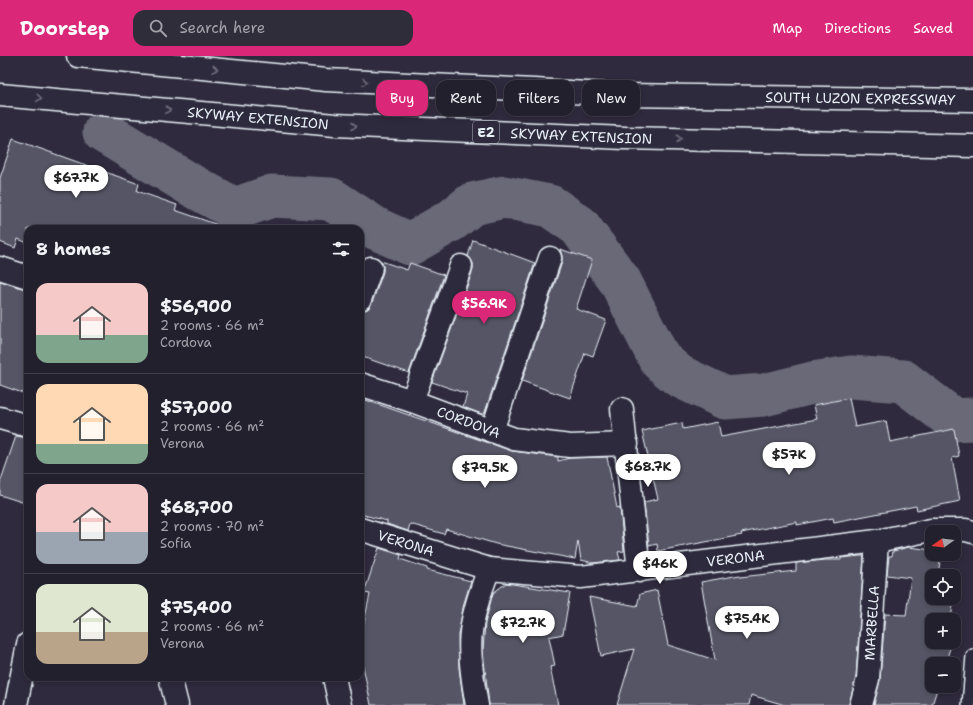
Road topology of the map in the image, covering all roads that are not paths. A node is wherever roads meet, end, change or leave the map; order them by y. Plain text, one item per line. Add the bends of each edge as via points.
1 (78, 56) edge
2 (0, 95) edge
3 (973, 100) edge
4 (973, 146) edge
5 (550, 258) dead end
6 (461, 266) dead end
7 (0, 268) edge
8 (371, 268) dead end
9 (24, 276) edge
10 (364, 288) edge
11 (364, 385) edge
12 (412, 401) junction
13 (622, 409) dead end
14 (0, 418) edge
15 (24, 425) edge
16 (492, 431) junction
17 (627, 444) junction
18 (364, 530) edge
19 (973, 532) edge
20 (877, 541) junction
21 (489, 569) junction
22 (639, 571) junction
23 (973, 656) edge
24 (24, 664) edge
25 (171, 681) edge
26 (335, 681) edge
27 (16, 705) edge
28 (177, 705) edge
29 (340, 705) edge
30 (477, 705) edge
31 (861, 705) edge
32 (968, 705) edge

1 -> 3 main road, SOUTH LUZON EXPRESSWAY via 326,80 556,92
2 -> 4 main road, SKYWAY EXTENSION / E2 via 335,125 624,138
5 - 16 main road
6 - 12 main road
7 - 9 main road
8 - 10 main road
11 - 12 main road, CORDOVA
12 - 16 main road, CORDOVA
13 - 17 main road
14 - 15 main road
16 - 17 main road, CORDOVA via 514,439 570,446
17 - 22 main road
18 - 21 main road, VERONA
19 - 20 main road, VERONA via 931,530
20 - 22 main road, VERONA
20 - 31 main road, MARBELLA via 868,679
21 - 22 main road, VERONA via 581,577
21 - 30 main road via 470,626 470,666
23 - 32 lane
24 - 27 main road
25 - 28 main road
26 - 29 main road

